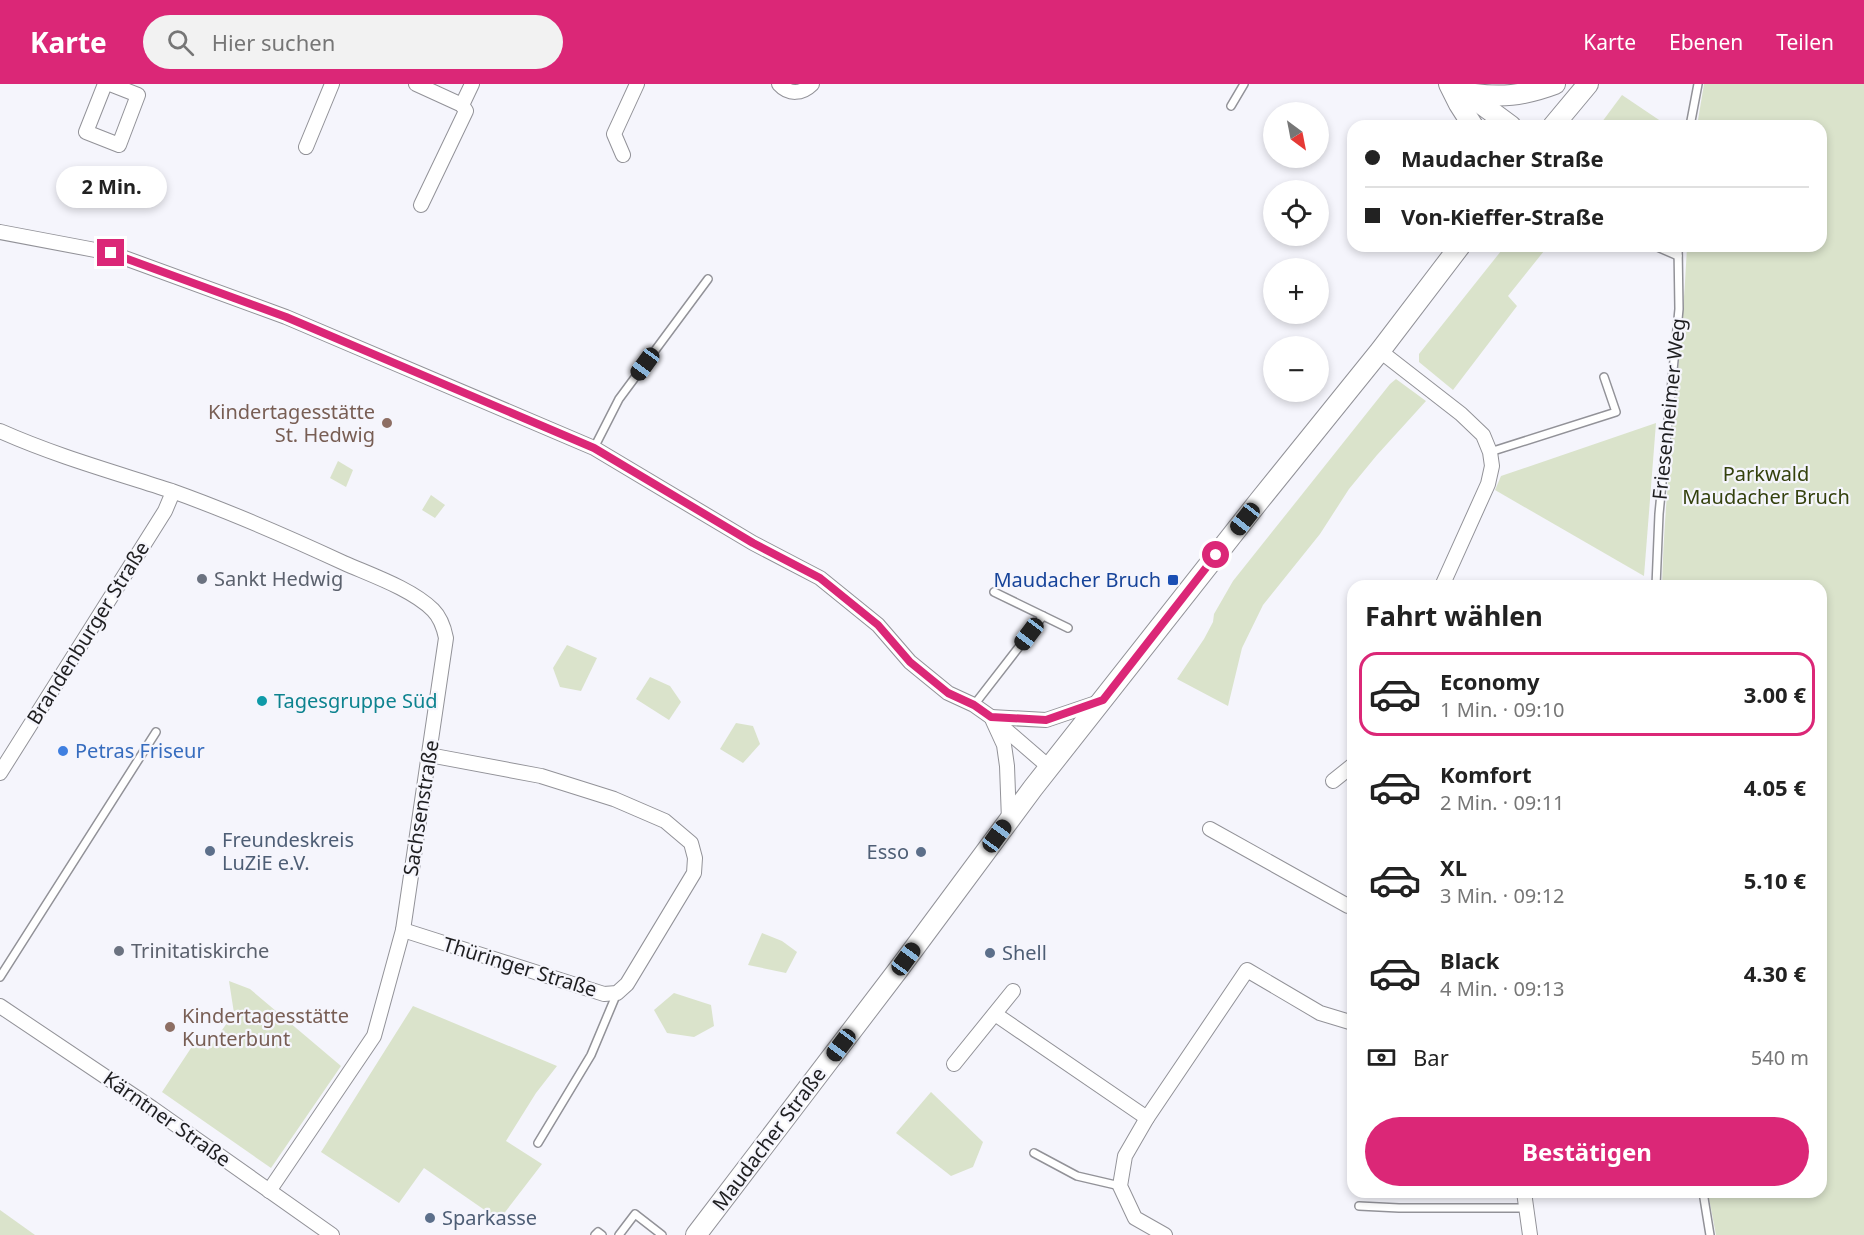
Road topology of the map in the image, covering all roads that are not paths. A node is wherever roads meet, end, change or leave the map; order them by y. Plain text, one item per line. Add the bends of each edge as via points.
1 (105, 84) edge
2 (110, 84) edge
3 (332, 84) edge
4 (416, 84) edge
5 (472, 84) edge
6 (637, 84) edge
7 (779, 84) edge
8 (812, 84) edge
9 (1244, 84) edge
10 (1449, 84) edge
11 (1555, 84) edge
12 (1588, 84) edge
13 (1698, 84) edge
14 (133, 88) edge
15 (1461, 89) edge
16 (462, 105) junction
17 (1231, 106) dead end
18 (1469, 120) edge
19 (1503, 120) edge
20 (1558, 120) edge
21 (1691, 120) edge
22 (306, 147) dead end
23 (623, 155) dead end
24 (421, 205) dead end
25 (0, 232) edge
26 (1455, 252) edge
27 (1669, 252) edge
28 (1678, 252) edge
29 (1678, 256) junction
30 (708, 279) dead end
31 (1380, 351) junction
32 (1604, 377) dead end
33 (0, 431) edge
34 (594, 448) junction
35 (1490, 452) junction
36 (172, 492) junction
37 (1450, 580) edge
38 (1656, 580) edge
39 (994, 592) dead end
40 (1043, 616) junction
41 (1068, 628) dead end
42 (1103, 700) junction
43 (974, 705) junction
44 (991, 717) junction
45 (156, 732) dead end
46 (429, 755) junction
47 (1049, 767) junction
48 (1347, 770) edge
49 (0, 773) edge
50 (1333, 781) dead end
51 (1009, 820) junction
52 (1210, 829) dead end
53 (1347, 905) edge
54 (403, 930) junction
55 (0, 977) edge
56 (1013, 991) dead end
57 (617, 993) junction
58 (0, 1006) edge
59 (995, 1014) junction
60 (1347, 1021) edge
61 (954, 1064) dead end
62 (1147, 1118) junction
63 (538, 1143) dead end
64 (1034, 1153) dead end
65 (1120, 1186) junction
66 (269, 1191) junction
67 (1525, 1198) edge
68 (1704, 1198) edge
69 (1359, 1206) dead end
70 (1527, 1208) junction
71 (657, 1233) edge
72 (1158, 1233) edge
73 (332, 1235) edge
74 (595, 1235) edge
75 (602, 1235) edge
76 (619, 1235) edge
77 (696, 1235) edge
78 (1530, 1235) edge
79 (1710, 1235) edge

1 - 14 street via 86,132 119,145 138,94
2 - 14 street
3 - 22 street
4 - 16 street
5 - 16 street
6 - 23 street via 614,134
7 - 8 street via 795,92
9 - 17 lane
10 - 18 street
11 - 15 street via 1509,96
12 - 20 street
13 - 21 lane
15 - 19 street
16 - 24 street via 466,111
25 - 34 street via 111,253 286,317
26 - 31 street, Maudacher Straße
27 - 29 lane
28 - 29 lane, Friesenheimer Weg
29 - 38 lane, Friesenheimer Weg via 1679,309
30 - 34 lane via 619,399
31 - 35 street via 1461,414 1483,435
31 - 42 street, Maudacher Straße
32 - 35 lane via 1616,412
33 - 36 street, Sachsenstraße via 38,449
34 - 43 street via 753,543 820,578 878,625 910,662 948,693
35 - 37 street via 1488,484
36 - 46 street, Sachsenstraße via 256,523 369,574 421,600 434,611 446,638
36 - 49 street, Brandenburger Straße via 165,511
39 - 40 lane
40 - 41 lane
40 - 43 lane
42 - 44 street via 1046,720
42 - 47 street, Maudacher Straße
43 - 44 street
44 - 47 street
44 - 51 street via 1004,745
45 - 55 lane
46 - 54 street, Sachsenstraße
46 - 57 street, Thüringer Straße via 541,776 614,799 665,821 691,843 694,873 627,984
47 - 51 street, Maudacher Straße
48 - 50 street
51 - 77 street, Maudacher Straße
52 - 53 street
54 - 57 street, Thüringer Straße via 604,994
54 - 66 street, Sachsenstraße via 374,1036
56 - 59 street
57 - 63 lane via 591,1055
58 - 66 street, Kärntner Straße
59 - 61 street
59 - 62 street
60 - 62 street via 1320,1013 1247,970
62 - 65 street via 1125,1156
64 - 65 lane via 1077,1176
65 - 72 street via 1135,1218
66 - 73 street, Kärntner Straße
67 - 70 street
68 - 79 lane
69 - 70 lane
70 - 78 street
71 - 76 lane via 635,1214
74 - 75 lane

